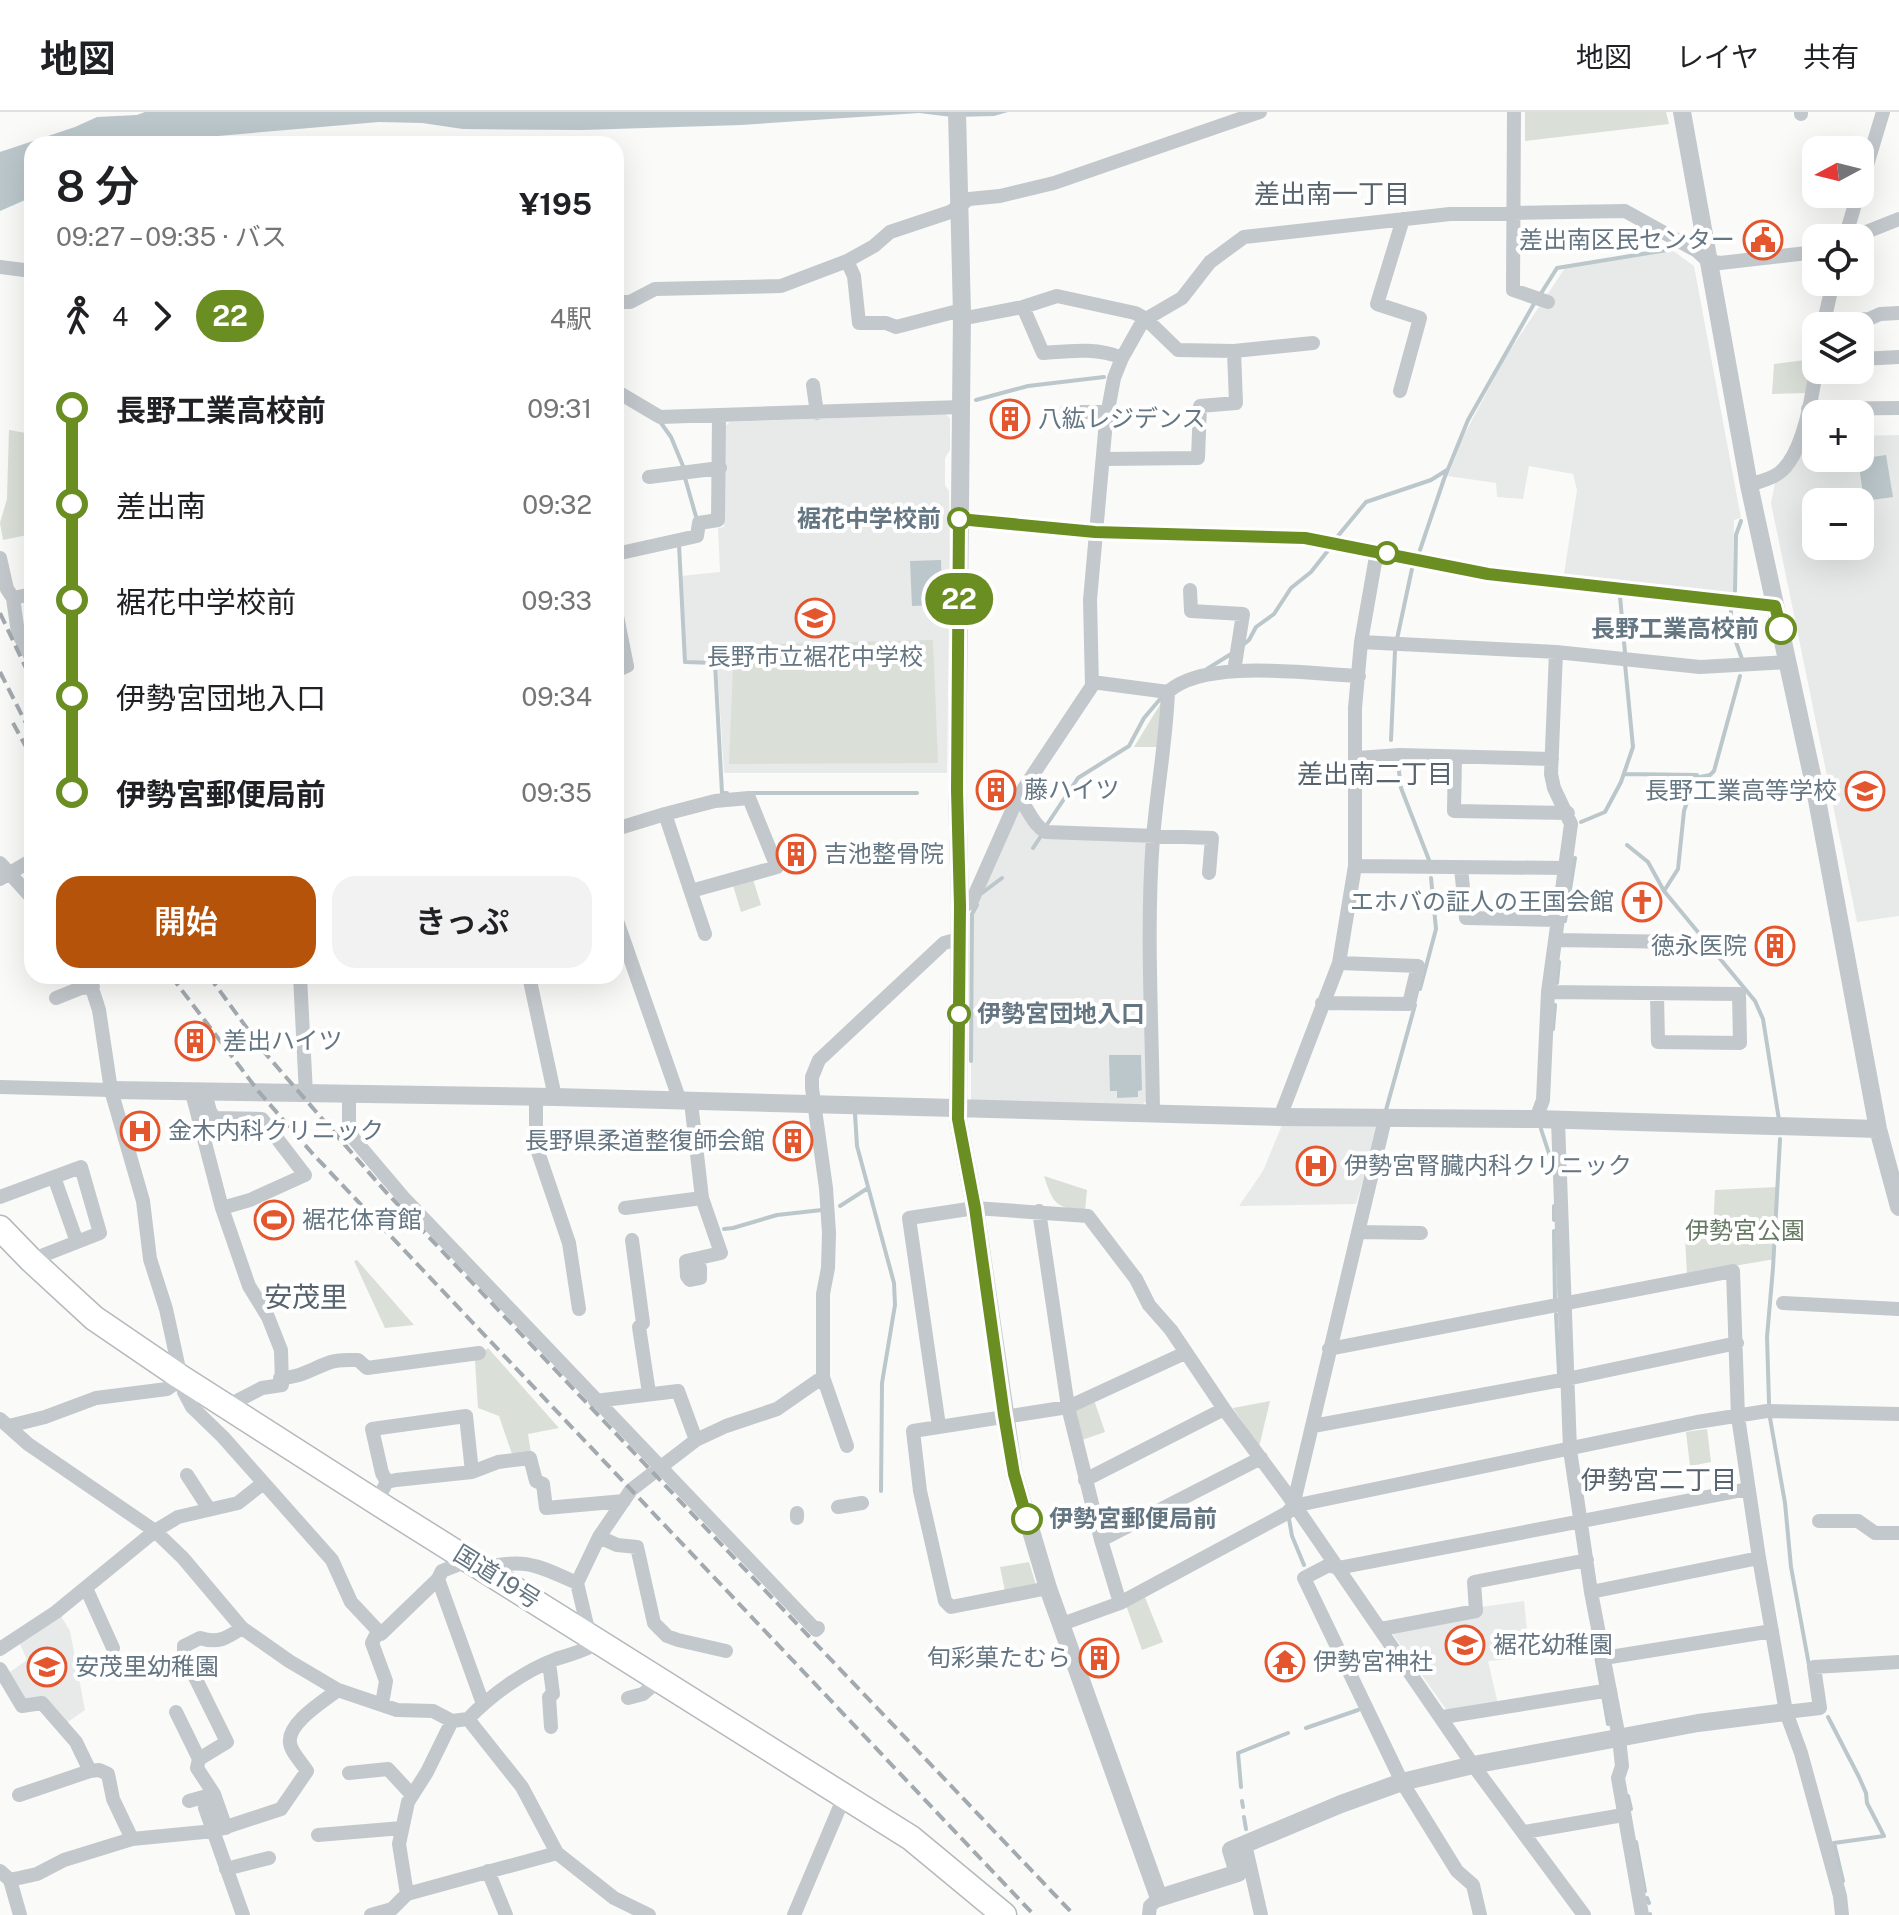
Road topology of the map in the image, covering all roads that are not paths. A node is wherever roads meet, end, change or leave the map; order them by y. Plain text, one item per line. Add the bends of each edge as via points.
1 (957, 112) edge
2 (1260, 112) edge
3 (1514, 112) edge
4 (1682, 112) edge
5 (1883, 112) edge
6 (1874, 142) edge
7 (959, 208) junction
8 (1515, 211) junction
9 (1403, 219) junction
10 (1899, 219) edge
11 (1874, 229) edge
12 (1802, 254) edge
13 (847, 261) junction
14 (1708, 261) junction
15 (0, 267) edge
16 (24, 270) edge
17 (1542, 299) dead end
18 (624, 302) edge
19 (1023, 307) junction
20 (1899, 313) edge
21 (962, 314) junction
22 (1874, 317) edge
23 (1146, 319) junction
24 (1313, 343) dead end
25 (1234, 351) junction
26 (1899, 357) edge
27 (1122, 358) junction
28 (1874, 358) edge
29 (813, 385) dead end
30 (1400, 391) dead end
31 (624, 396) edge
32 (961, 407) junction
33 (1874, 408) edge
34 (1899, 408) edge
35 (1066, 412) dead end
36 (1108, 412) junction
37 (817, 413) junction
38 (719, 416) junction
39 (1802, 430) edge
40 (1104, 459) junction
41 (720, 468) junction
42 (649, 477) dead end
43 (1749, 485) junction
44 (959, 519) junction
45 (1095, 532) junction
46 (1377, 551) junction
47 (624, 552) edge
48 (0, 558) edge
49 (1190, 590) dead end
50 (24, 596) edge
51 (13, 598) junction
52 (1775, 606) junction
53 (1361, 642) junction
54 (24, 644) edge
55 (1556, 652) junction
56 (1789, 662) junction
57 (1234, 671) junction
58 (1359, 676) junction
59 (1092, 682) junction
60 (1168, 692) junction
61 (1455, 757) junction
62 (1357, 758) junction
63 (1552, 759) junction
64 (1018, 797) junction
65 (1568, 813) junction
66 (665, 814) junction
67 (624, 827) edge
68 (1153, 836) junction
69 (24, 863) edge
70 (1355, 866) junction
71 (1461, 868) junction
72 (1564, 868) junction
73 (4, 872) edge
74 (1209, 873) dead end
75 (24, 891) edge
76 (691, 891) junction
77 (960, 906) junction
78 (1557, 920) junction
79 (705, 934) dead end
80 (624, 939) edge
81 (959, 939) junction
82 (1555, 940) junction
83 (1682, 942) dead end
84 (1339, 963) junction
85 (87, 984) edge
86 (90, 984) edge
87 (300, 984) edge
88 (531, 984) edge
89 (1548, 992) junction
90 (1657, 995) junction
91 (56, 998) dead end
92 (1322, 1003) junction
93 (0, 1087) edge
94 (111, 1090) junction
95 (198, 1093) junction
96 (306, 1094) junction
97 (349, 1095) junction
98 (555, 1097) junction
99 (536, 1098) junction
100 (686, 1102) junction
101 (814, 1105) junction
102 (958, 1109) junction
103 (1153, 1112) junction
104 (1280, 1117) junction
105 (1385, 1119) junction
106 (1536, 1119) junction
107 (1558, 1121) junction
108 (1878, 1129) junction
109 (54, 1177) junction
110 (0, 1197) edge
111 (702, 1198) junction
112 (1899, 1207) edge
113 (222, 1208) junction
114 (625, 1208) dead end
115 (975, 1208) junction
116 (1039, 1211) junction
117 (0, 1228) edge
118 (1359, 1232) junction
119 (1421, 1233) dead end
120 (632, 1240) dead end
121 (77, 1242) junction
122 (696, 1259) dead end
123 (31, 1260) junction
124 (1783, 1303) dead end
125 (1566, 1305) junction
126 (579, 1309) dead end
127 (1899, 1309) edge
128 (1737, 1343) junction
129 (1329, 1349) junction
130 (479, 1353) dead end
131 (1185, 1353) junction
132 (179, 1376) junction
133 (823, 1377) junction
134 (280, 1378) junction
135 (1567, 1379) junction
136 (649, 1393) junction
137 (595, 1401) junction
138 (227, 1406) junction
139 (1068, 1407) junction
140 (1224, 1409) junction
141 (1899, 1414) edge
142 (1004, 1415) junction
143 (1738, 1417) junction
144 (5, 1422) edge
145 (939, 1426) junction
146 (1313, 1426) junction
147 (696, 1440) junction
148 (847, 1446) dead end
149 (1570, 1450) junction
150 (1261, 1458) junction
151 (661, 1467) junction
152 (472, 1472) junction
153 (187, 1475) dead end
154 (1085, 1480) junction
155 (262, 1484) junction
156 (1748, 1489) junction
157 (382, 1492) junction
158 (624, 1501) junction
159 (862, 1503) dead end
160 (1293, 1506) junction
161 (838, 1507) dead end
162 (209, 1509) junction
163 (1582, 1520) junction
164 (1819, 1521) dead end
165 (155, 1531) junction
166 (1899, 1533) edge
167 (599, 1537) junction
168 (1101, 1540) junction
169 (1759, 1558) junction
170 (1587, 1560) junction
171 (476, 1564) junction
172 (1338, 1568) junction
173 (438, 1579) junction
174 (577, 1583) junction
175 (86, 1588) junction
176 (1048, 1588) junction
177 (1591, 1592) junction
178 (1120, 1603) junction
179 (1062, 1624) junction
180 (242, 1628) junction
181 (818, 1628) dead end
182 (1381, 1629) junction
183 (378, 1631) junction
184 (1772, 1631) junction
185 (591, 1638) junction
186 (3, 1641) edge
187 (113, 1648) dead end
188 (726, 1651) dead end
189 (1604, 1658) junction
190 (549, 1662) junction
191 (1899, 1662) edge
192 (0, 1669) edge
193 (659, 1680) junction
194 (338, 1690) junction
195 (1610, 1690) junction
196 (628, 1698) dead end
197 (382, 1704) junction
198 (483, 1704) junction
199 (176, 1712) dead end
200 (1786, 1712) junction
201 (1443, 1717) junction
202 (468, 1719) junction
203 (452, 1721) junction
204 (551, 1727) dead end
205 (1619, 1738) junction
206 (199, 1759) junction
207 (1473, 1765) junction
208 (90, 1771) junction
209 (349, 1773) dead end
210 (1402, 1782) junction
211 (214, 1794) junction
212 (19, 1795) dead end
213 (412, 1795) junction
214 (844, 1797) junction
215 (189, 1801) dead end
216 (205, 1808) dead end
217 (1623, 1815) junction
218 (402, 1828) junction
219 (220, 1829) junction
220 (1525, 1832) junction
221 (318, 1835) dead end
222 (132, 1839) junction
223 (1245, 1844) junction
224 (557, 1853) junction
225 (269, 1858) dead end
226 (226, 1869) junction
227 (488, 1871) junction
228 (3, 1875) edge
229 (407, 1894) junction
230 (1159, 1898) junction
231 (392, 1912) edge
232 (20, 1915) edge
233 (243, 1915) edge
234 (371, 1915) edge
235 (506, 1915) edge
236 (649, 1915) edge
237 (794, 1915) edge
238 (1004, 1915) edge
239 (1149, 1915) edge
240 (1261, 1915) edge
241 (1480, 1915) edge
242 (1584, 1915) edge
243 (1642, 1915) edge
244 (1842, 1915) edge

1 - 7 street
2 - 7 street via 1054,183 969,199
3 - 8 street
4 - 14 street
5 - 6 street
7 - 13 street via 890,232
7 - 21 street
8 - 9 street
8 - 14 street via 1625,211
8 - 17 street via 1513,290
9 - 23 street via 1244,237 1210,262 1182,298
9 - 30 street via 1377,304 1420,318
10 - 11 street
12 - 14 street
13 - 18 street via 781,286 655,289
13 - 21 street via 854,276 859,323 896,327
14 - 43 street
15 - 16 street
19 - 21 street via 971,317
19 - 23 street via 1057,296
19 - 27 street via 1043,353 1077,350
20 - 22 street
21 - 32 street
23 - 25 street via 1178,350
23 - 27 street
24 - 25 street
25 - 40 street via 1236,403 1200,406 1198,458
26 - 28 street
27 - 36 street
29 - 37 street
31 - 38 street via 660,417
32 - 37 street
32 - 44 street
33 - 34 street
35 - 36 street
36 - 40 street
37 - 38 street
38 - 41 street
39 - 43 street via 1796,450 1780,472
40 - 45 street
41 - 42 street
41 - 47 street via 718,520 699,523 697,536
43 - 52 street
44 - 45 street
44 - 77 street
45 - 46 street via 1305,538
45 - 59 street
46 - 52 street via 1488,574
46 - 53 street
48 - 51 street
49 - 57 street via 1191,611 1243,614
50 - 51 street
51 - 54 street
52 - 56 street
53 - 55 street
53 - 58 street
55 - 56 street via 1700,667
55 - 63 street
56 - 108 street
57 - 58 street
57 - 60 street via 1178,682
58 - 62 street
59 - 60 street
59 - 64 street
60 - 68 street
61 - 62 street
61 - 63 street
61 - 65 street via 1454,811
62 - 70 street
63 - 65 street via 1554,788
64 - 68 street via 1046,832
64 - 77 street via 971,903
65 - 72 street via 1570,842
66 - 67 street
66 - 76 street
66 - 76 street via 749,798 777,867
68 - 74 street via 1212,838
68 - 103 street
69 - 73 street
70 - 71 street
70 - 84 street
71 - 72 street
71 - 78 street via 1466,918
72 - 78 street
73 - 75 street
76 - 79 street
77 - 81 street
78 - 82 street
80 - 100 street
81 - 101 street via 944,943 819,1060 812,1077
81 - 102 street
82 - 83 street
82 - 89 street
84 - 92 street
84 - 92 street via 1418,966 1409,1004
85 - 91 street
86 - 94 street
87 - 96 street
88 - 98 street
89 - 90 street
89 - 106 street via 1543,1100
90 - 90 street via 1739,994 1740,1043 1658,1042
92 - 104 street
93 - 94 street
94 - 95 street
94 - 132 street via 143,1201 150,1259
95 - 96 street
95 - 113 street
95 - 113 street via 214,1118 262,1119 305,1175
96 - 97 street
97 - 99 street
97 - 137 street via 353,1138
98 - 99 street
98 - 100 street
99 - 126 street via 536,1146 569,1243
100 - 101 street
100 - 111 street
101 - 102 street
101 - 133 street via 829,1233
102 - 103 street
102 - 115 street
103 - 104 street
104 - 105 street
105 - 106 street
105 - 118 street
106 - 107 street
107 - 108 street
107 - 125 street
108 - 112 street
109 - 110 street
109 - 121 street
109 - 121 street via 81,1167 100,1233
111 - 114 street
111 - 122 street via 721,1253
113 - 134 street via 249,1286 281,1350
115 - 116 street
115 - 142 street
115 - 145 street via 909,1218
116 - 131 street via 1088,1216
116 - 139 street
117 - 123 highway, 国道19号
118 - 119 street
118 - 129 street
120 - 136 street
121 - 123 street
123 - 132 highway, 国道19号 via 94,1318
124 - 127 street
125 - 128 street via 1733,1271
125 - 129 street
125 - 135 street
128 - 135 street
128 - 143 street
129 - 146 street
130 - 134 street via 367,1368 358,1360 332,1361 316,1371
131 - 139 street
131 - 140 street
132 - 138 highway, 国道19号
132 - 144 street via 167,1389 96,1398 45,1417
132 - 155 street via 192,1407
133 - 147 street via 777,1409
133 - 148 street
134 - 138 street via 282,1385 262,1388
135 - 146 street
135 - 149 street
136 - 137 street
136 - 147 street via 678,1391
137 - 151 street
138 - 157 highway, 国道19号
139 - 142 street
139 - 154 street
140 - 150 street
140 - 154 street
141 - 143 street via 1767,1411
142 - 145 street
142 - 176 street via 1014,1474
143 - 149 street
143 - 156 street
144 - 165 street via 28,1444
145 - 176 street via 913,1431 920,1491 945,1601 951,1607
146 - 160 street
147 - 151 street
149 - 160 street
149 - 163 street
150 - 160 street
150 - 168 street
151 - 158 street
151 - 181 street
152 - 157 street
152 - 157 street via 466,1416 372,1429
152 - 158 street via 530,1458 536,1481 543,1484 546,1508
153 - 162 street
154 - 168 street
155 - 162 street via 238,1503
155 - 183 street via 332,1560 351,1602
156 - 163 street
156 - 169 street
157 - 171 highway, 国道19号
158 - 167 street
159 - 161 street
160 - 172 street
160 - 178 street
162 - 165 street via 178,1517
163 - 170 street
163 - 172 street
164 - 166 street via 1858,1521 1875,1533
165 - 175 street
165 - 180 street
167 - 174 street
167 - 188 street via 637,1547 654,1623 667,1636
168 - 178 street
169 - 177 street
169 - 184 street
170 - 177 street
170 - 182 street via 1474,1582 1476,1611
171 - 173 street via 442,1571
171 - 174 street via 533,1564
171 - 185 highway, 国道19号
172 - 182 street
172 - 210 street via 1329,1565 1304,1578
173 - 183 street via 381,1634
173 - 198 street
174 - 185 street
175 - 186 street via 56,1612
175 - 187 street
176 - 179 street
177 - 189 street
178 - 179 street
179 - 230 street
180 - 194 street
180 - 206 street via 225,1639 200,1638 184,1646 227,1742
182 - 201 street
183 - 197 street via 372,1643 386,1681
184 - 189 street
184 - 200 street
185 - 190 street via 592,1646
185 - 193 highway, 国道19号
189 - 195 street
190 - 198 street
190 - 204 street
191 - 200 street via 1814,1667 1820,1708
192 - 208 street via 22,1706 42,1703 76,1742
193 - 196 street via 643,1694
193 - 214 highway, 国道19号
194 - 197 street
194 - 219 street via 301,1718 290,1736 289,1744 312,1768 281,1809
195 - 201 street
195 - 205 street
197 - 203 street via 433,1711
198 - 202 street
199 - 206 street
200 - 205 street
200 - 244 street
201 - 207 street
202 - 203 street
202 - 224 street via 522,1787
203 - 213 street
205 - 207 street
205 - 217 street
206 - 211 street via 197,1768
207 - 210 street
207 - 220 street
208 - 212 street
208 - 222 street via 108,1774
209 - 213 street via 388,1769
210 - 223 street
210 - 241 street via 1457,1871 1473,1885
211 - 215 street
211 - 219 street
213 - 218 street
214 - 237 street
214 - 238 highway, 国道19号 via 911,1838
216 - 219 street
217 - 220 street
217 - 243 street
218 - 221 street
218 - 229 street via 399,1844
219 - 222 street
219 - 226 street
220 - 242 street
222 - 228 street via 37,1874
223 - 230 street via 1231,1850 1238,1873
223 - 240 street
224 - 227 street
224 - 236 street via 614,1898
225 - 226 street
226 - 233 street
227 - 229 street
227 - 235 street
228 - 232 street
229 - 231 street
230 - 239 street
231 - 234 street

